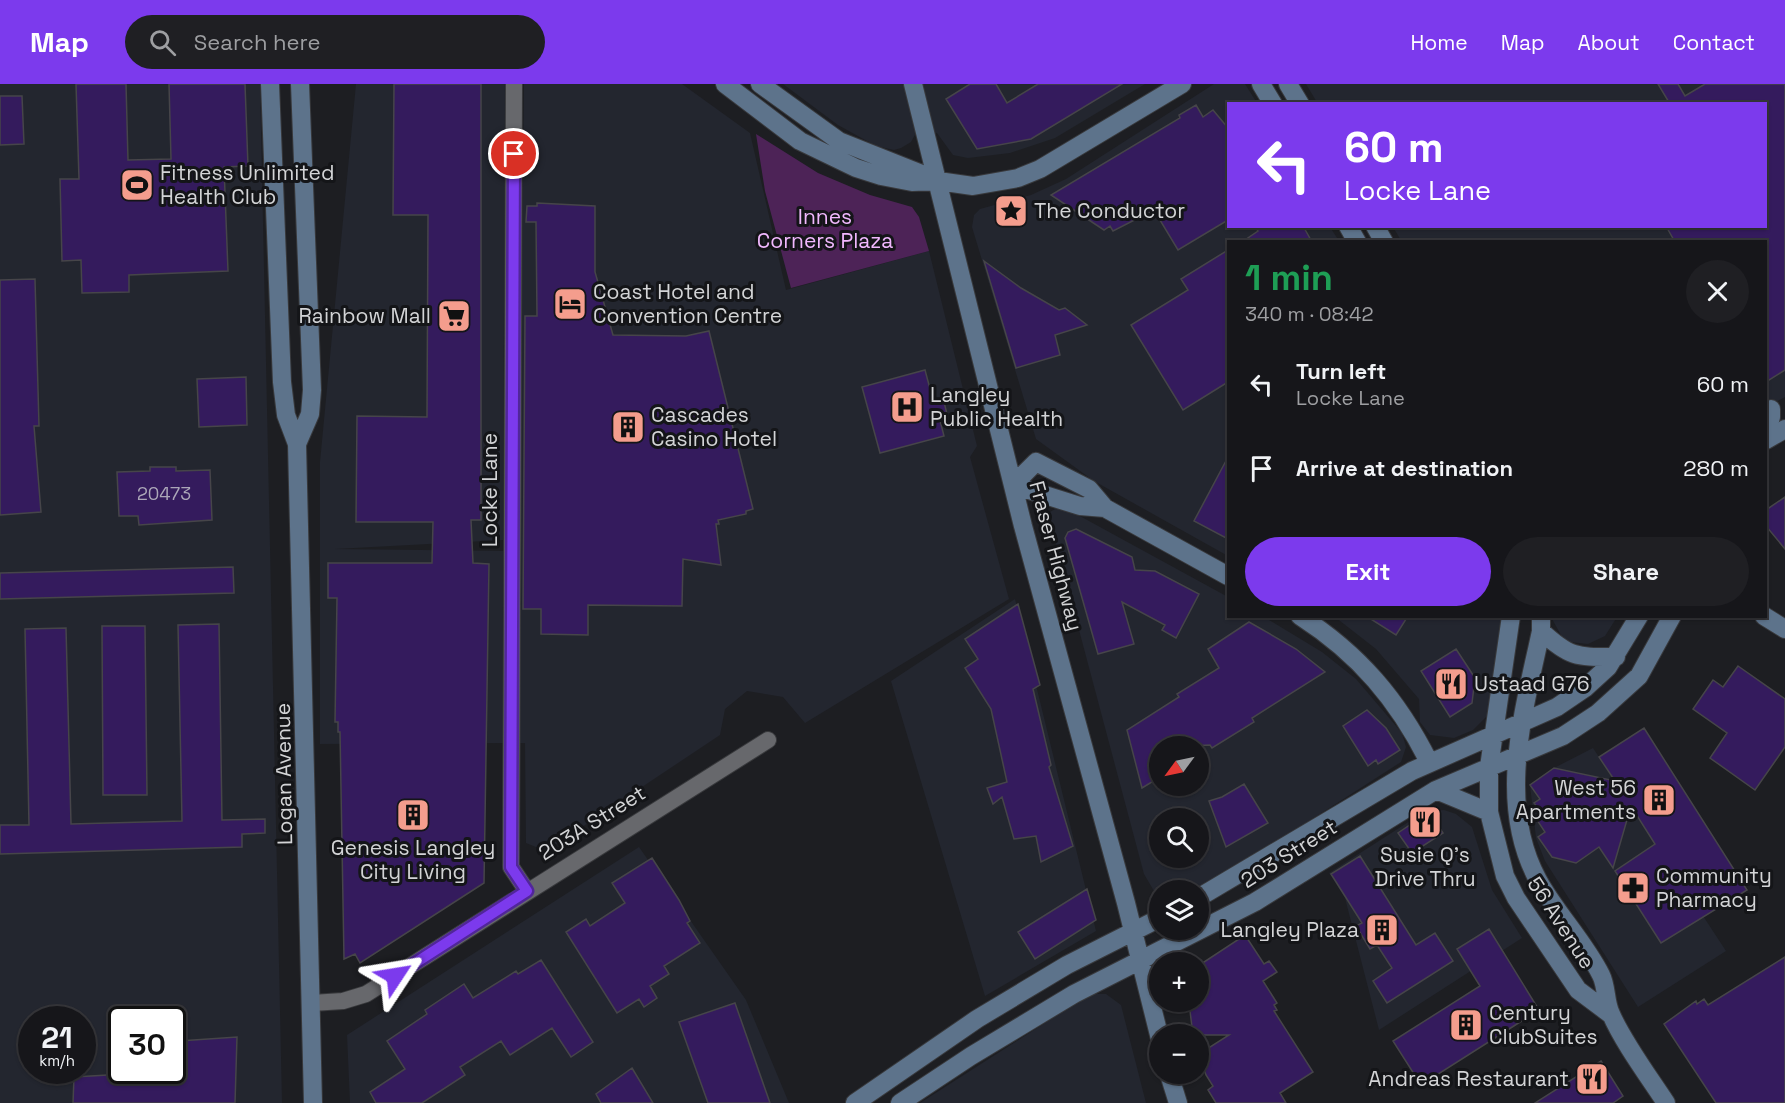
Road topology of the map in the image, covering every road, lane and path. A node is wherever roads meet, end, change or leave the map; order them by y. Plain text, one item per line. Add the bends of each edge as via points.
1 (270, 84) edge
2 (300, 84) edge
3 (514, 84) edge
4 (725, 84) edge
5 (760, 84) edge
6 (914, 84) edge
7 (1182, 84) edge
8 (1261, 84) edge
9 (1288, 84) edge
10 (1272, 102) edge
11 (1299, 102) edge
12 (938, 181) junction
13 (1774, 407) edge
14 (1785, 429) edge
15 (1767, 431) edge
16 (1767, 439) edge
17 (297, 444) junction
18 (1013, 484) junction
19 (1105, 508) junction
20 (1227, 575) edge
21 (1303, 618) edge
22 (1511, 618) edge
23 (1638, 618) edge
24 (1671, 618) edge
25 (1767, 618) edge
26 (1541, 624) edge
27 (1785, 629) edge
28 (1616, 657) junction
29 (1522, 723) junction
30 (1494, 735) junction
31 (768, 740) dead end
32 (1518, 755) junction
33 (1429, 762) junction
34 (1489, 767) junction
35 (1436, 790) junction
36 (1489, 812) junction
37 (527, 891) junction
38 (1209, 892) edge
39 (1149, 924) edge
40 (1133, 932) junction
41 (1139, 960) junction
42 (312, 1003) junction
43 (1611, 1014) junction
44 (1156, 1024) edge
45 (1172, 1084) edge
46 (313, 1103) edge
47 (855, 1103) edge
48 (900, 1103) edge
49 (1178, 1103) edge
50 (1666, 1103) edge

1 - 17 main road, Logan Avenue via 282,382 285,415
2 - 17 main road, Logan Avenue via 312,390 310,414
3 - 37 street, Locke Lane via 511,867
4 - 12 main road via 800,141 828,156 881,176 912,182
5 - 12 main road via 839,141
6 - 12 main road, Fraser Highway
7 - 12 main road via 1029,174 974,186
8 - 10 main road
9 - 11 main road
12 - 18 main road, Fraser Highway
13 - 15 main road
14 - 16 main road
17 - 42 main road, Logan Avenue
18 - 19 main road via 1080,506
18 - 19 main road via 1036,462 1089,489
18 - 40 main road, Fraser Highway
19 - 20 main road
21 - 33 main road via 1348,650 1378,681 1409,724
22 - 30 main road, 56 Avenue
23 - 28 main road, 203 Street
24 - 32 main road, 203 Street via 1639,676 1598,713 1563,736
25 - 27 main road
26 - 28 main road via 1561,650 1575,655
26 - 29 main road, 56 Avenue
28 - 29 main road, 203 Street via 1585,688 1557,707
29 - 30 main road, 203 Street
29 - 32 main road, 56 Avenue
30 - 33 main road, 203 Street
30 - 34 main road, 56 Avenue
31 - 37 street, 203A Street
32 - 34 main road, 203 Street
32 - 43 main road, 56 Avenue via 1518,822 1529,863 1601,975
33 - 38 main road, 203 Street
34 - 35 main road, 203 Street
34 - 36 main road, 56 Avenue
35 - 36 main road
35 - 41 main road, 203 Street via 1254,902
36 - 43 main road, 56 Avenue via 1505,876 1516,898 1578,990
37 - 42 street, 203A Street via 366,994 343,1001
39 - 40 main road
40 - 41 main road, Fraser Highway
40 - 47 main road via 1067,964 977,1019
41 - 44 main road, Fraser Highway
41 - 48 main road, 203 Street via 1074,994
42 - 46 main road, Logan Avenue
43 - 50 main road, 56 Avenue
45 - 49 main road

